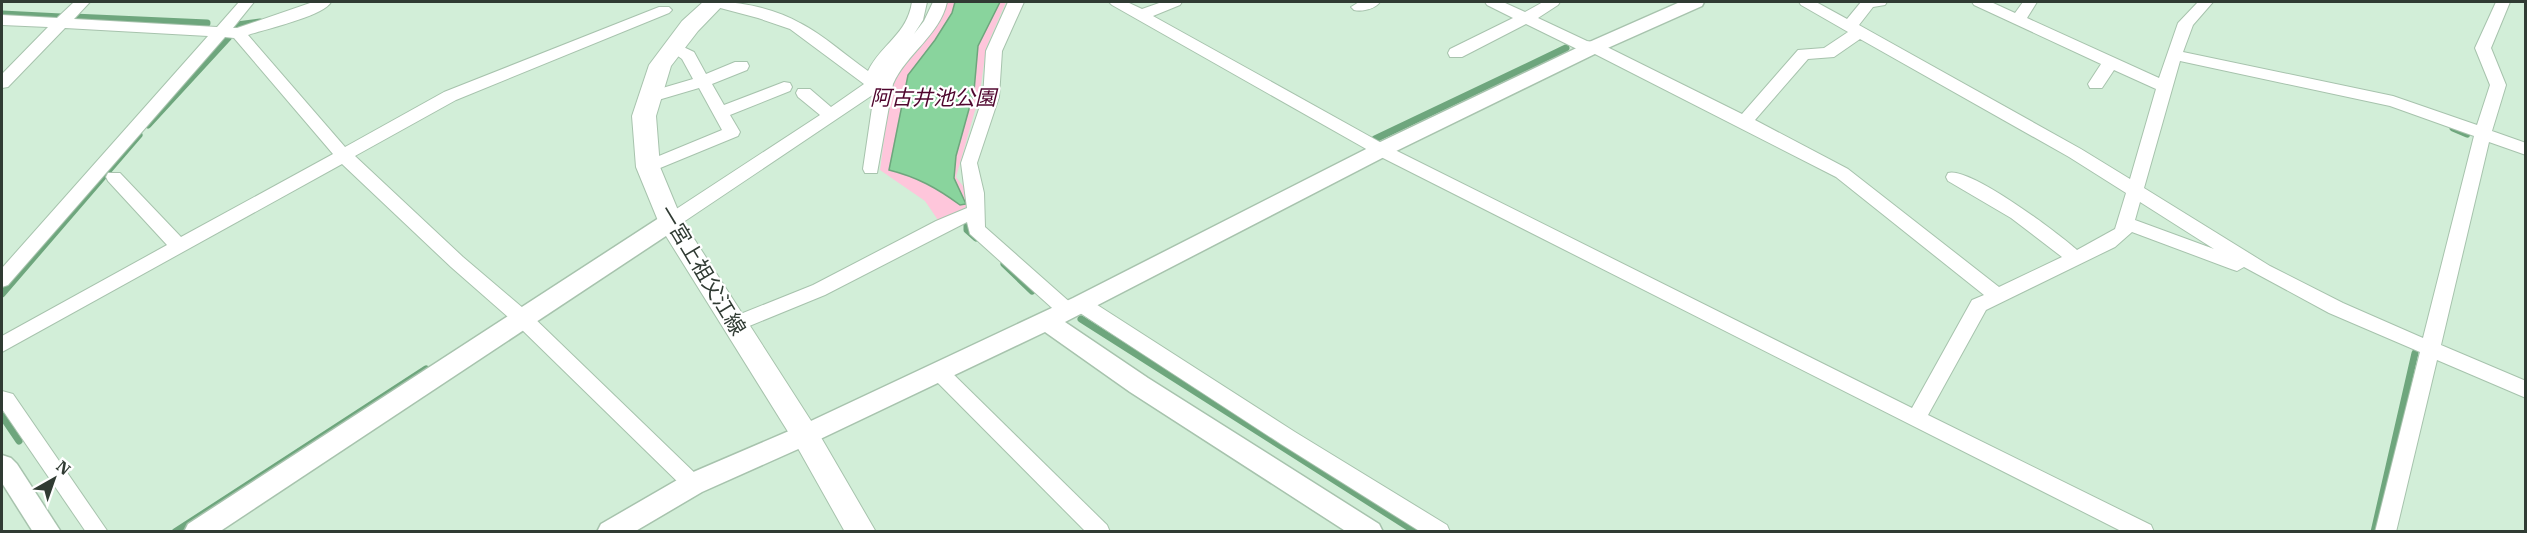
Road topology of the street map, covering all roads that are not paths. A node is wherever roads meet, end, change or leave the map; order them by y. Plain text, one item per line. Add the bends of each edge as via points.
1 (82, 2) edge
2 (247, 2) edge
3 (324, 2) edge
4 (714, 2) edge
5 (919, 2) edge
6 (940, 2) edge
7 (1016, 2) edge
8 (1117, 2) edge
9 (1175, 2) edge
10 (1492, 2) edge
11 (1553, 2) edge
12 (1695, 2) edge
13 (1806, 2) edge
14 (1880, 2) edge
15 (1979, 2) edge
16 (2030, 2) edge
17 (2206, 2) edge
18 (2503, 2) edge
19 (658, 6) edge
20 (1141, 15) junction
21 (1526, 18) junction
22 (2019, 19) junction
23 (2, 20) edge
24 (61, 23) junction
25 (690, 26) junction
26 (1854, 29) junction
27 (229, 32) junction
28 (673, 47) junction
29 (1594, 47) junction
30 (1456, 54) dead end
31 (2174, 55) junction
32 (2111, 62) junction
33 (741, 66) dead end
34 (702, 82) junction
35 (2, 83) edge
36 (2096, 84) dead end
37 (878, 86) junction
38 (784, 87) dead end
39 (2165, 87) junction
40 (804, 93) dead end
41 (648, 98) junction
42 (721, 113) junction
43 (831, 116) junction
44 (1744, 122) junction
45 (2483, 134) junction
46 (2526, 149) edge
47 (1382, 150) junction
48 (344, 156) junction
49 (648, 167) junction
50 (871, 169) dead end
51 (114, 177) dead end
52 (1953, 177) dead end
53 (2134, 192) junction
54 (975, 212) junction
55 (670, 222) junction
56 (2126, 223) junction
57 (179, 247) junction
58 (2075, 259) junction
59 (2, 280) edge
60 (2285, 282) junction
61 (1998, 296) junction
62 (1066, 312) junction
63 (523, 319) junction
64 (735, 324) junction
65 (2, 345) edge
66 (2429, 348) junction
67 (939, 372) junction
68 (2526, 390) edge
69 (2, 399) edge
70 (1916, 419) junction
71 (805, 435) junction
72 (2, 466) edge
73 (693, 484) junction
74 (48, 531) edge
75 (98, 531) edge
76 (197, 531) edge
77 (610, 531) edge
78 (861, 531) edge
79 (1100, 531) edge
80 (1370, 531) edge
81 (1440, 531) edge
82 (2144, 531) edge
83 (2385, 531) edge

1 - 24 street
2 - 27 street
3 - 27 street via 309,10
4 - 25 main road, 一宮上祖父江線
4 - 37 street via 795,26
5 - 37 street via 920,10 909,32 878,66
6 - 37 street via 919,39
7 - 54 street via 994,51 990,97 969,163
8 - 20 street
9 - 20 street
10 - 21 street
11 - 21 street
12 - 29 street
13 - 26 street
14 - 26 street via 1868,3
15 - 22 street
16 - 22 street
17 - 31 street via 2186,23
18 - 45 street via 2483,48 2498,85
19 - 25 street
19 - 48 street via 450,96
20 - 47 street
21 - 29 street via 1584,46
21 - 30 street
22 - 32 street
23 - 24 street
24 - 27 street
24 - 35 street
25 - 28 main road, 一宮上祖父江線
26 - 44 street via 1828,53 1804,54
26 - 53 street via 2075,153
27 - 48 street
27 - 59 street
28 - 34 street via 688,57
28 - 41 main road, 一宮上祖父江線 via 660,65
29 - 44 street
29 - 47 street
31 - 39 street
31 - 45 street via 2393,101
32 - 36 street
32 - 39 street
33 - 34 street
34 - 41 street
34 - 42 street
37 - 43 street
37 - 50 street
38 - 42 street
39 - 53 street
40 - 43 street
41 - 49 main road, 一宮上祖父江線 via 644,116
42 - 49 street via 732,132
43 - 55 street
44 - 61 street via 1842,173
45 - 46 street
45 - 66 street
47 - 62 street
47 - 70 street
48 - 57 street
48 - 63 street
49 - 55 main road, 一宮上祖父江線
51 - 57 street
52 - 58 street via 2021,214 2051,235
53 - 56 street
53 - 60 street
54 - 62 street via 976,229
54 - 64 street via 819,290
55 - 63 street
55 - 64 main road, 一宮上祖父江線
56 - 58 street via 2123,232 2109,242
56 - 60 street
57 - 65 street
58 - 61 street
60 - 66 street
61 - 70 street via 1979,305
62 - 67 street
62 - 80 street via 1139,385
62 - 81 street via 1288,438
63 - 73 street
63 - 76 street
64 - 71 main road, 一宮上祖父江線
66 - 68 street
66 - 83 street
67 - 71 street
67 - 79 street
69 - 75 street
70 - 82 street
71 - 73 street
71 - 78 main road, 一宮上祖父江線
72 - 74 street
73 - 77 street

